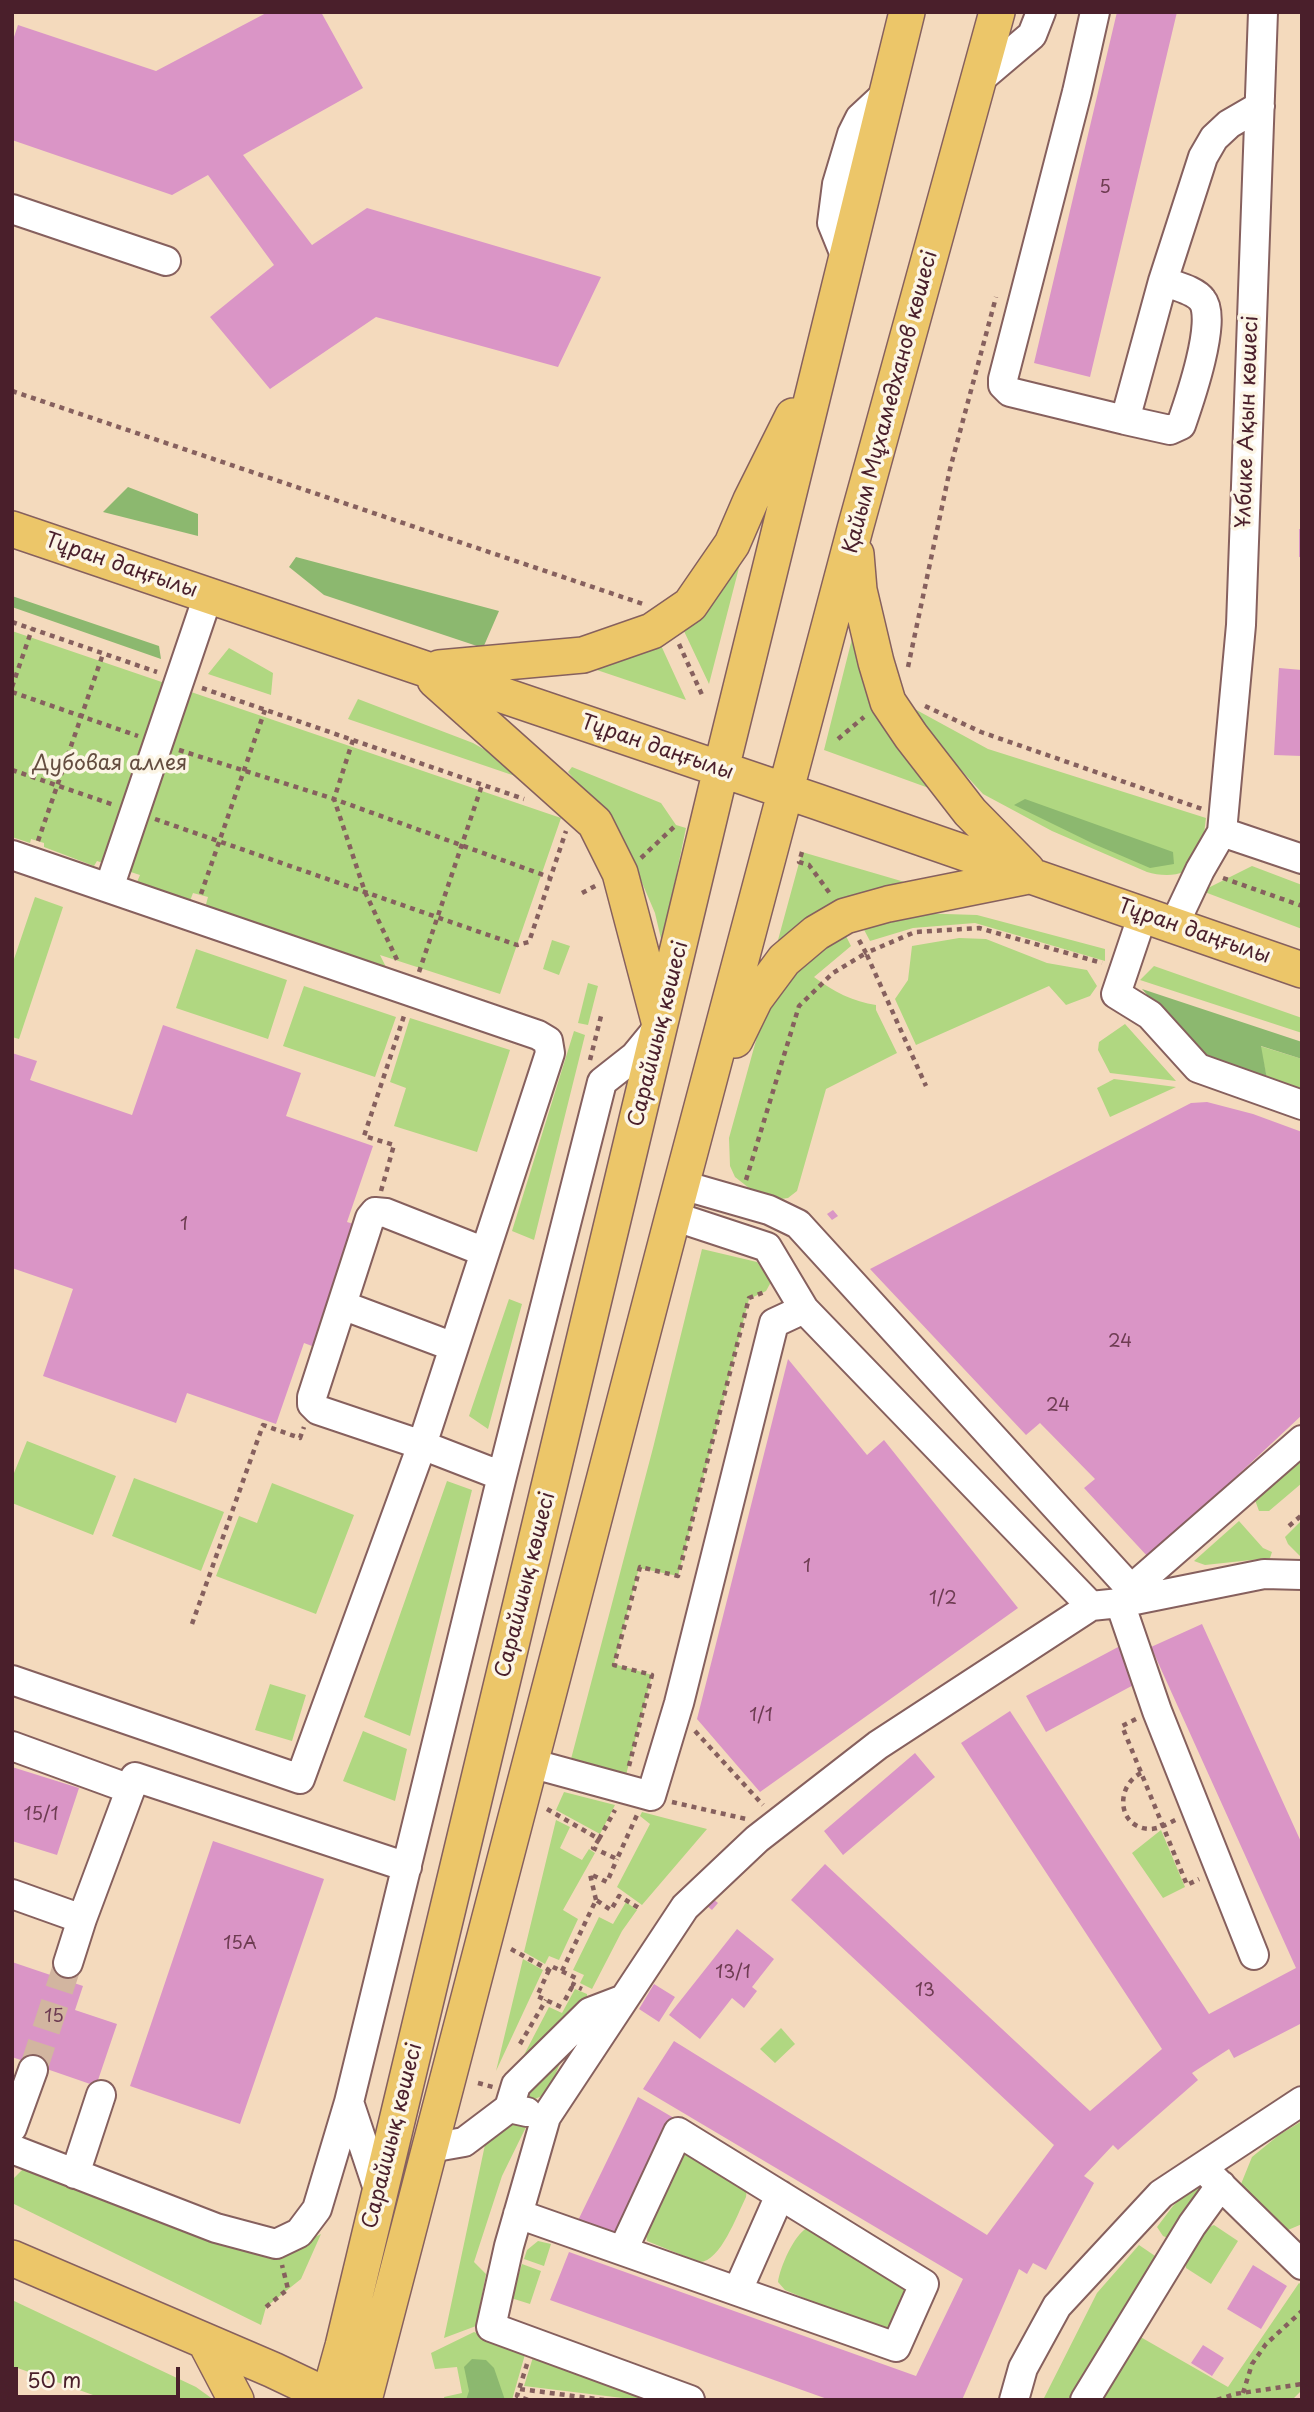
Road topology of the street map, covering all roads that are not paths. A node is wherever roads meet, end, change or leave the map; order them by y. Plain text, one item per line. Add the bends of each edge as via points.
1 (997, 12) edge
2 (1041, 12) edge
3 (1095, 12) edge
4 (1263, 12) edge
5 (897, 22) edge
6 (980, 79) junction
7 (1259, 107) junction
8 (12, 209) edge
9 (166, 261) dead end
10 (1163, 281) junction
11 (820, 361) junction
12 (1125, 420) junction
13 (12, 529) edge
14 (855, 529) junction
15 (208, 596) junction
16 (422, 669) junction
17 (721, 769) junction
18 (785, 791) junction
19 (1222, 824) junction
20 (22, 858) edge
21 (1302, 859) edge
22 (1032, 875) junction
23 (109, 888) junction
24 (1159, 920) junction
25 (1302, 970) edge
26 (660, 1026) junction
27 (1302, 1105) edge
28 (703, 1108) junction
29 (677, 1200) junction
30 (485, 1252) junction
31 (342, 1305) junction
32 (804, 1309) junction
33 (454, 1347) junction
34 (1302, 1440) edge
35 (422, 1445) junction
36 (502, 1476) junction
37 (1302, 1575) edge
38 (1121, 1603) junction
39 (1091, 1606) junction
40 (12, 1680) edge
41 (12, 1746) edge
42 (530, 1763) junction
43 (130, 1789) junction
44 (407, 1867) junction
45 (12, 1894) edge
46 (82, 1919) junction
47 (1254, 1955) dead end
48 (68, 1963) tunnel mouth
49 (624, 1999) junction
50 (24, 2078) tunnel mouth
51 (101, 2095) dead end
52 (1302, 2101) edge
53 (349, 2102) junction
54 (509, 2108) junction
55 (546, 2117) junction
56 (12, 2128) edge
57 (430, 2148) junction
58 (12, 2149) edge
59 (75, 2174) junction
60 (1211, 2176) junction
61 (379, 2192) junction
62 (780, 2195) junction
63 (518, 2214) junction
64 (623, 2250) junction
65 (12, 2258) edge
66 (1302, 2265) edge
67 (738, 2290) junction
68 (205, 2341) junction
69 (331, 2399) edge
70 (236, 2400) edge
71 (364, 2400) edge
72 (690, 2400) edge
73 (1014, 2400) edge
74 (1085, 2400) edge

1 - 6 main road, Қайым Мұхамедханов көшесі
2 - 6 street via 1032,35
3 - 12 street via 1003,379 1007,389 1016,394
4 - 7 street, Ұлбике Ақын көшесі
5 - 11 main road via 888,92
6 - 14 main road, Қайым Мұхамедханов көшесі
7 - 10 street via 1229,124 1203,157
7 - 19 street, Ұлбике Ақын көшесі via 1241,625
8 - 9 street
10 - 12 street
10 - 12 street via 1204,301 1208,314 1198,377 1177,428
11 - 16 main road via 732,544 691,605 652,631 583,655
11 - 17 main road
13 - 15 main road, Тұран даңғылы
14 - 18 main road, Қайым Мұхамедханов көшесі
14 - 22 main road via 859,590 888,702 970,812
15 - 16 main road, Тұран даңғылы
15 - 23 street
16 - 17 main road, Тұран даңғылы
16 - 26 main road via 595,823 623,881
17 - 18 main road, Тұран даңғылы
17 - 26 main road, Сарайшық көшесі
18 - 22 main road, Тұран даңғылы
18 - 28 main road, Сарайшық көшесі
19 - 21 street
19 - 24 street via 1200,870
20 - 23 street
22 - 24 main road, Тұран даңғылы
22 - 28 main road via 888,904 845,916 816,933 784,960 755,999
23 - 30 street via 548,1041 550,1053
24 - 25 main road, Тұран даңғылы
24 - 27 street via 1116,994 1150,1015 1198,1068
26 - 36 street via 635,1056 602,1082
26 - 61 main road, Сарайшық көшесі
28 - 29 main road, Сарайшық көшесі
29 - 32 street via 767,1247
29 - 34 street via 769,1210 798,1224 1131,1589
29 - 42 main road, Сарайшық көшесі
30 - 31 street via 375,1212
30 - 33 street
31 - 33 street
31 - 35 street via 312,1404
32 - 39 street
32 - 42 street via 774,1323 679,1703 651,1796
33 - 35 street
35 - 36 street
35 - 40 street via 300,1779
36 - 44 street
37 - 38 street via 1264,1574
38 - 39 street
38 - 47 street via 1157,1711
39 - 49 street via 878,1745 757,1839 685,1907
41 - 43 street
42 - 57 main road, Сарайшық көшесі
43 - 44 street via 135,1777
43 - 46 street
44 - 53 street
45 - 46 street
46 - 48 street
49 - 54 street via 590,2012 516,2085
49 - 55 street
50 - 56 street
51 - 59 street
52 - 60 street
53 - 59 street via 317,2208 299,2233 276,2244 216,2228
53 - 61 street
54 - 55 street
54 - 57 street via 464,2142
55 - 63 street
57 - 71 main road, Сарайшық көшесі
58 - 59 street
60 - 66 street
60 - 73 street via 1161,2194 1057,2306 1023,2368
60 - 74 street via 1192,2225
61 - 69 main road, Сарайшық көшесі
62 - 64 street via 678,2132
62 - 67 street
62 - 67 street via 925,2284 896,2347
63 - 64 street
63 - 72 street via 491,2326
64 - 67 street
65 - 68 main road
68 - 69 main road
68 - 70 main road

